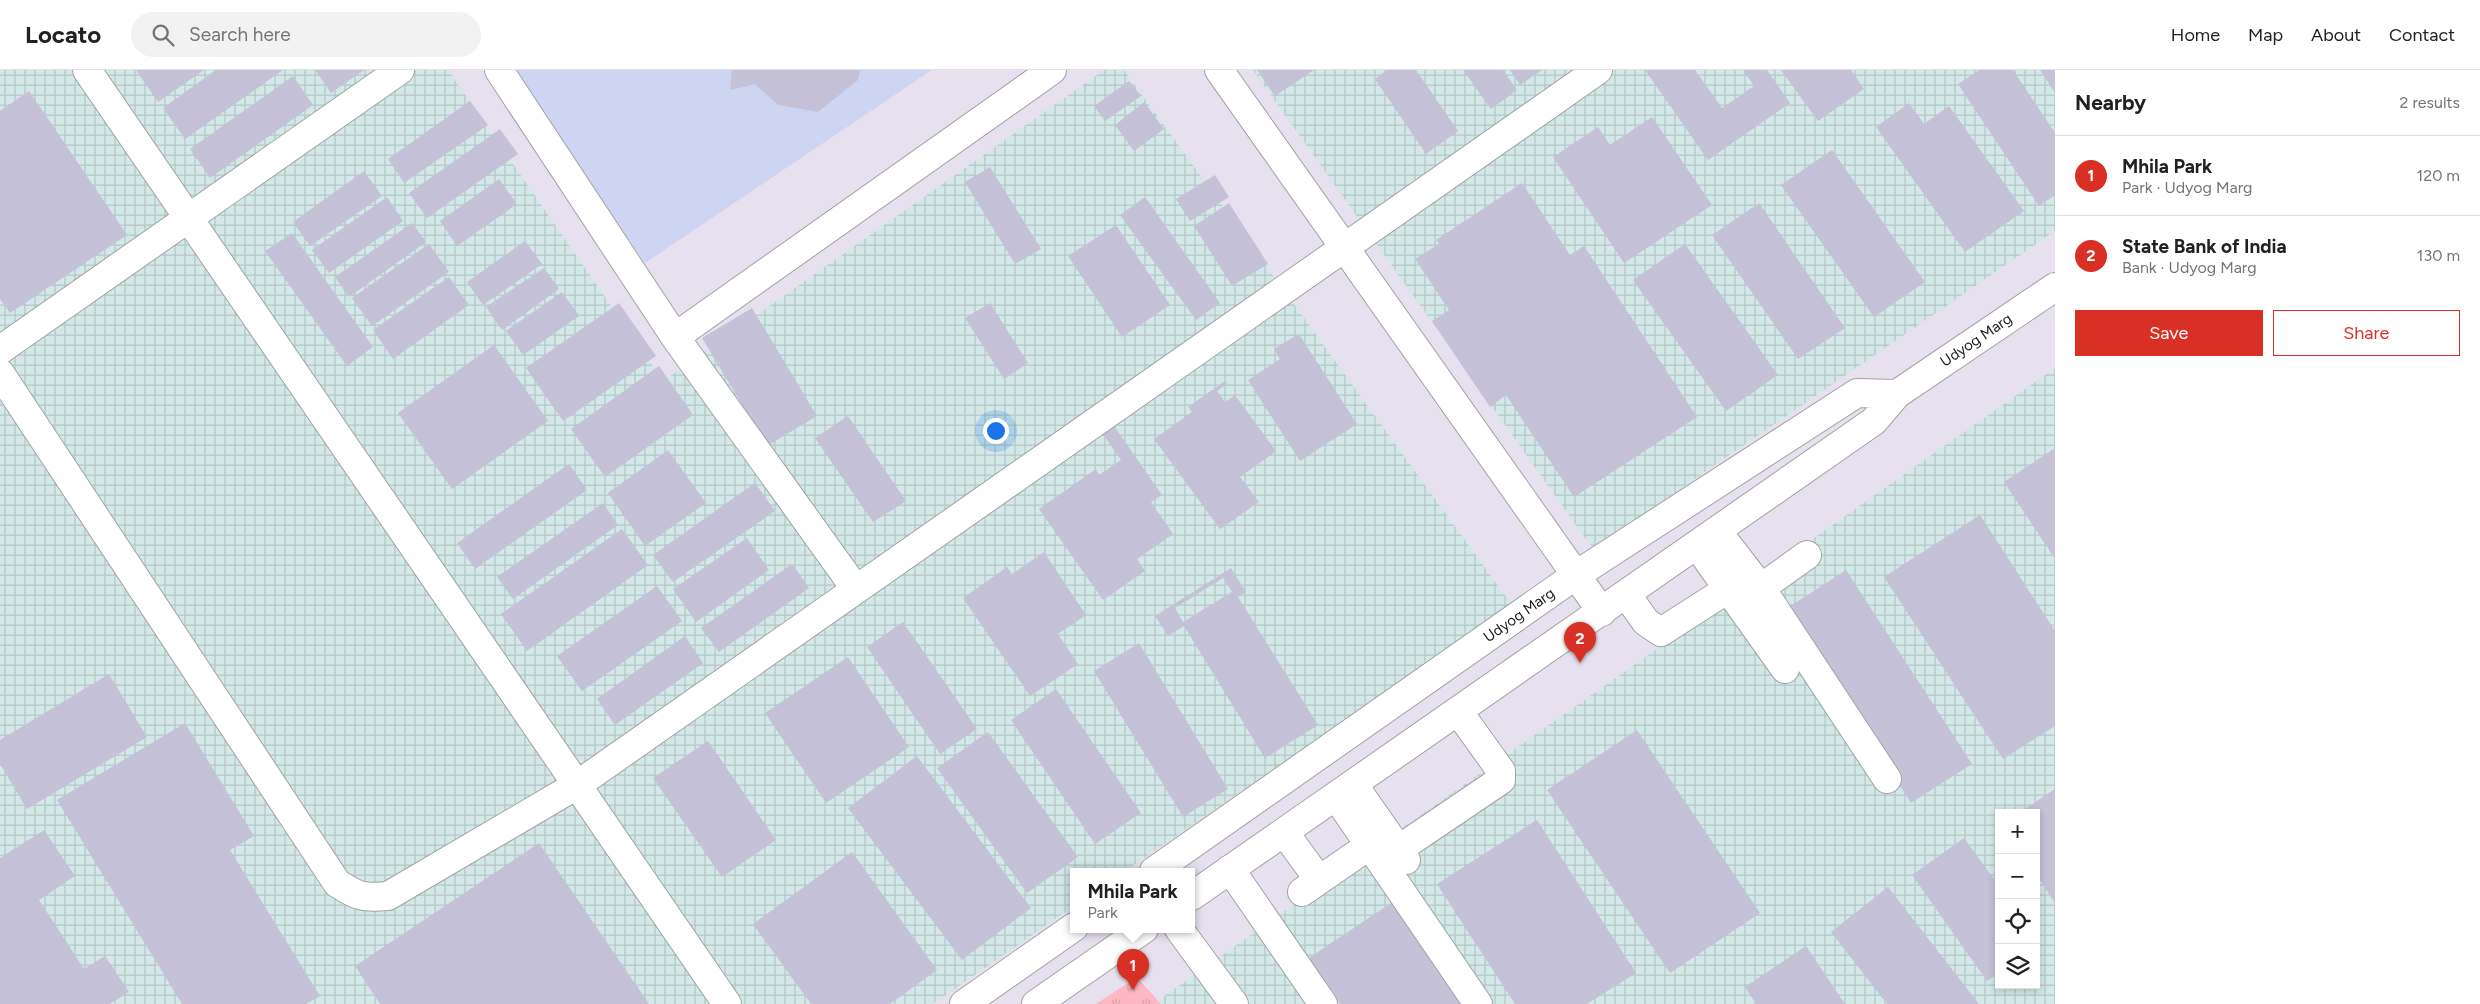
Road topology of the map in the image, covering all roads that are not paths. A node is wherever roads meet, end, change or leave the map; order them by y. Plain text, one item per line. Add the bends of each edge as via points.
1 (87, 70) edge
2 (400, 70) edge
3 (499, 70) edge
4 (1052, 70) edge
5 (1219, 70) edge
6 (1598, 70) edge
7 (188, 218) junction
8 (1344, 248) junction
9 (2055, 287) edge
10 (675, 337) junction
11 (0, 350) edge
12 (0, 373) edge
13 (1898, 394) junction
14 (1707, 538) junction
15 (1807, 555) dead end
16 (1576, 575) junction
17 (854, 588) junction
18 (1761, 588) junction
19 (1728, 590) junction
20 (1626, 594) junction
21 (1602, 612) junction
22 (1785, 669) dead end
23 (1458, 711) junction
24 (1887, 779) dead end
25 (577, 785) junction
26 (1344, 790) junction
27 (1284, 832) junction
28 (1370, 845) junction
29 (1158, 868) edge
30 (1230, 869) junction
31 (1195, 894) edge
32 (1070, 930) edge
33 (1138, 933) edge
34 (1182, 933) edge
35 (727, 1004) edge
36 (964, 1004) edge
37 (1036, 1004) edge
38 (1234, 1004) edge
39 (1323, 1004) edge
40 (1478, 1004) edge

1 - 7 street
2 - 7 street
3 - 10 street
4 - 10 street
5 - 8 street
6 - 8 street
7 - 11 street
7 - 25 street
8 - 16 street
8 - 17 street
9 - 13 street, Udyog Marg
10 - 17 street
12 - 25 street via 337,883 354,895 388,896
13 - 14 street, Udyog Marg via 1874,421
13 - 16 street, Udyog Marg via 1857,392
14 - 18 street
14 - 19 street
14 - 20 street, Udyog Marg
15 - 18 street
16 - 21 street
16 - 29 street, Udyog Marg
17 - 25 street
18 - 24 street
19 - 20 street via 1661,632 1646,622
19 - 22 street
20 - 21 street, Udyog Marg
21 - 23 street, Udyog Marg
23 - 26 street, Udyog Marg
23 - 26 street via 1501,771 1501,780 1402,855
25 - 35 street
26 - 27 street, Udyog Marg
26 - 28 street
27 - 28 street via 1311,886
27 - 30 street, Udyog Marg
28 - 40 street
30 - 31 street, Udyog Marg
30 - 39 street
32 - 36 street
33 - 37 street
34 - 38 street

